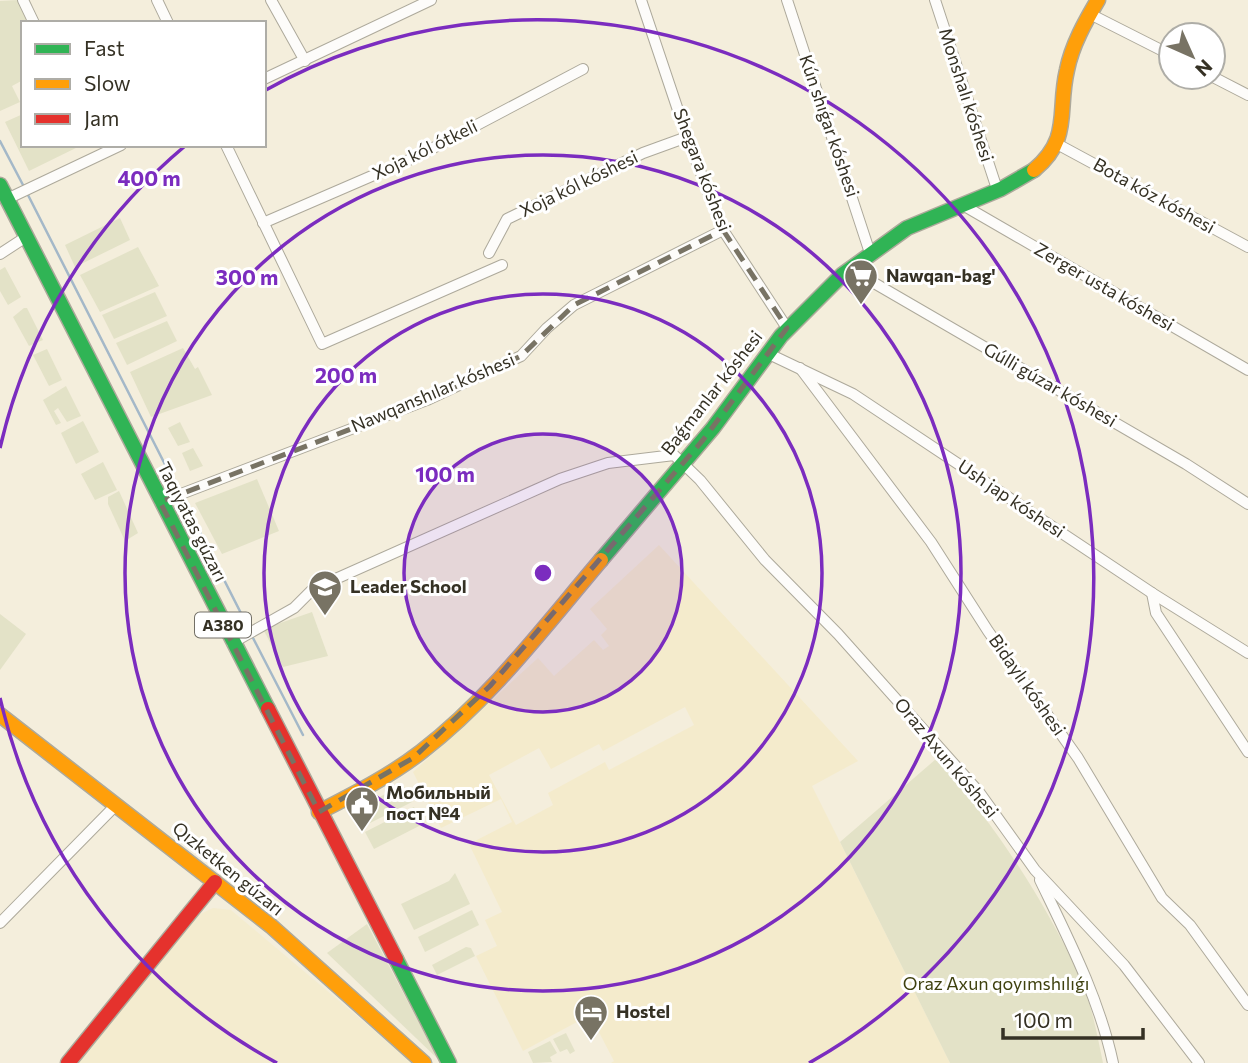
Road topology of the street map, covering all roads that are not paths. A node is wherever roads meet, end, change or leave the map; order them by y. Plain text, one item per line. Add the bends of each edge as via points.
1 (23, 0) edge
2 (157, 0) edge
3 (271, 0) edge
4 (431, 0) edge
5 (641, 0) edge
6 (787, 0) edge
7 (935, 0) edge
8 (1097, 0) edge
9 (1090, 14) junction
10 (33, 21) edge
11 (167, 21) edge
12 (1157, 48) edge
13 (305, 61) junction
14 (583, 69) dead end
15 (266, 78) edge
16 (1227, 84) edge
17 (1248, 95) edge
18 (687, 137) junction
19 (1059, 145) junction
20 (93, 147) edge
21 (117, 147) edge
22 (227, 147) edge
23 (97, 156) junction
24 (0, 185) edge
25 (997, 189) junction
26 (7, 199) junction
27 (960, 204) junction
28 (263, 223) junction
29 (723, 230) junction
30 (26, 237) junction
31 (1248, 247) edge
32 (488, 253) dead end
33 (870, 253) junction
34 (0, 254) edge
35 (502, 264) dead end
36 (850, 270) junction
37 (787, 328) junction
38 (768, 354) junction
39 (800, 368) junction
40 (1248, 370) edge
41 (682, 463) junction
42 (160, 502) junction
43 (1248, 504) edge
44 (1152, 593) junction
45 (232, 643) junction
46 (1248, 653) edge
47 (0, 715) edge
48 (1248, 752) edge
49 (117, 805) junction
50 (319, 812) junction
51 (1035, 870) junction
52 (215, 882) junction
53 (0, 923) edge
54 (1248, 1005) edge
55 (68, 1063) edge
56 (424, 1063) edge
57 (449, 1063) edge
58 (1113, 1063) edge
59 (1199, 1063) edge

1 - 10 street
2 - 11 street
3 - 13 street
4 - 13 street
5 - 18 street, Shegara kóshesi
6 - 33 street, Kún shıǵar kóshesi
7 - 25 street, Monshalı kóshesi
8 - 9 main road
9 - 12 street
9 - 19 main road via 1066,73
13 - 15 street
14 - 28 street, Xoja kól ótkeli via 418,156
16 - 17 street
18 - 29 street, Shegara kóshesi
18 - 32 street, Xoja kól kóshesi via 643,153 507,219
19 - 25 main road, Baǵmanlar kóshesi via 1046,161
19 - 31 street, Bota kóz kóshesi
20 - 23 street
21 - 23 street
22 - 28 street
23 - 26 street
24 - 26 main road, Taqıyatas gúzarı / A380
25 - 27 main road, Baǵmanlar kóshesi
26 - 30 main road, Taqıyatas gúzarı / A380
27 - 33 main road, Baǵmanlar kóshesi via 909,227
27 - 40 street, Zerger usta kóshesi
28 - 35 street via 322,344
29 - 37 street, Shegara kóshesi
29 - 42 street, Nawqanshılar kóshesi via 574,305 522,356 426,400
30 - 34 street
30 - 42 main road, Taqıyatas gúzarı / A380
33 - 36 main road, Baǵmanlar kóshesi
36 - 37 main road, Baǵmanlar kóshesi
36 - 43 street, Gúlli gúzar kóshesi
37 - 38 main road, Baǵmanlar kóshesi
38 - 39 street, Ush jap kóshesi
38 - 41 main road, Baǵmanlar kóshesi
39 - 44 street, Ush jap kóshesi via 853,394
39 - 54 street, Bidaylı kóshesi via 931,542 1078,758 1162,898 1190,925
41 - 45 street via 674,456 608,463 560,479 313,589 294,608
41 - 50 main road, Baǵmanlar kóshesi via 537,638 452,725 413,758
41 - 51 street, Oraz Axun kóshesi via 979,792
42 - 45 main road, Taqıyatas gúzarı / A380
44 - 46 street, Ush jap kóshesi
44 - 48 street via 1156,613
45 - 50 main road, Taqıyatas gúzarı / A380
47 - 49 main road, Qızketken gúzarı
49 - 52 main road, Qızketken gúzarı
49 - 53 street
50 - 57 main road, Taqıyatas gúzarı / A380
51 - 58 street via 1080,962 1105,1026
51 - 59 street, Oraz Axun kóshesi via 1124,965
52 - 55 main road
52 - 56 main road, Qızketken gúzarı via 366,1007

